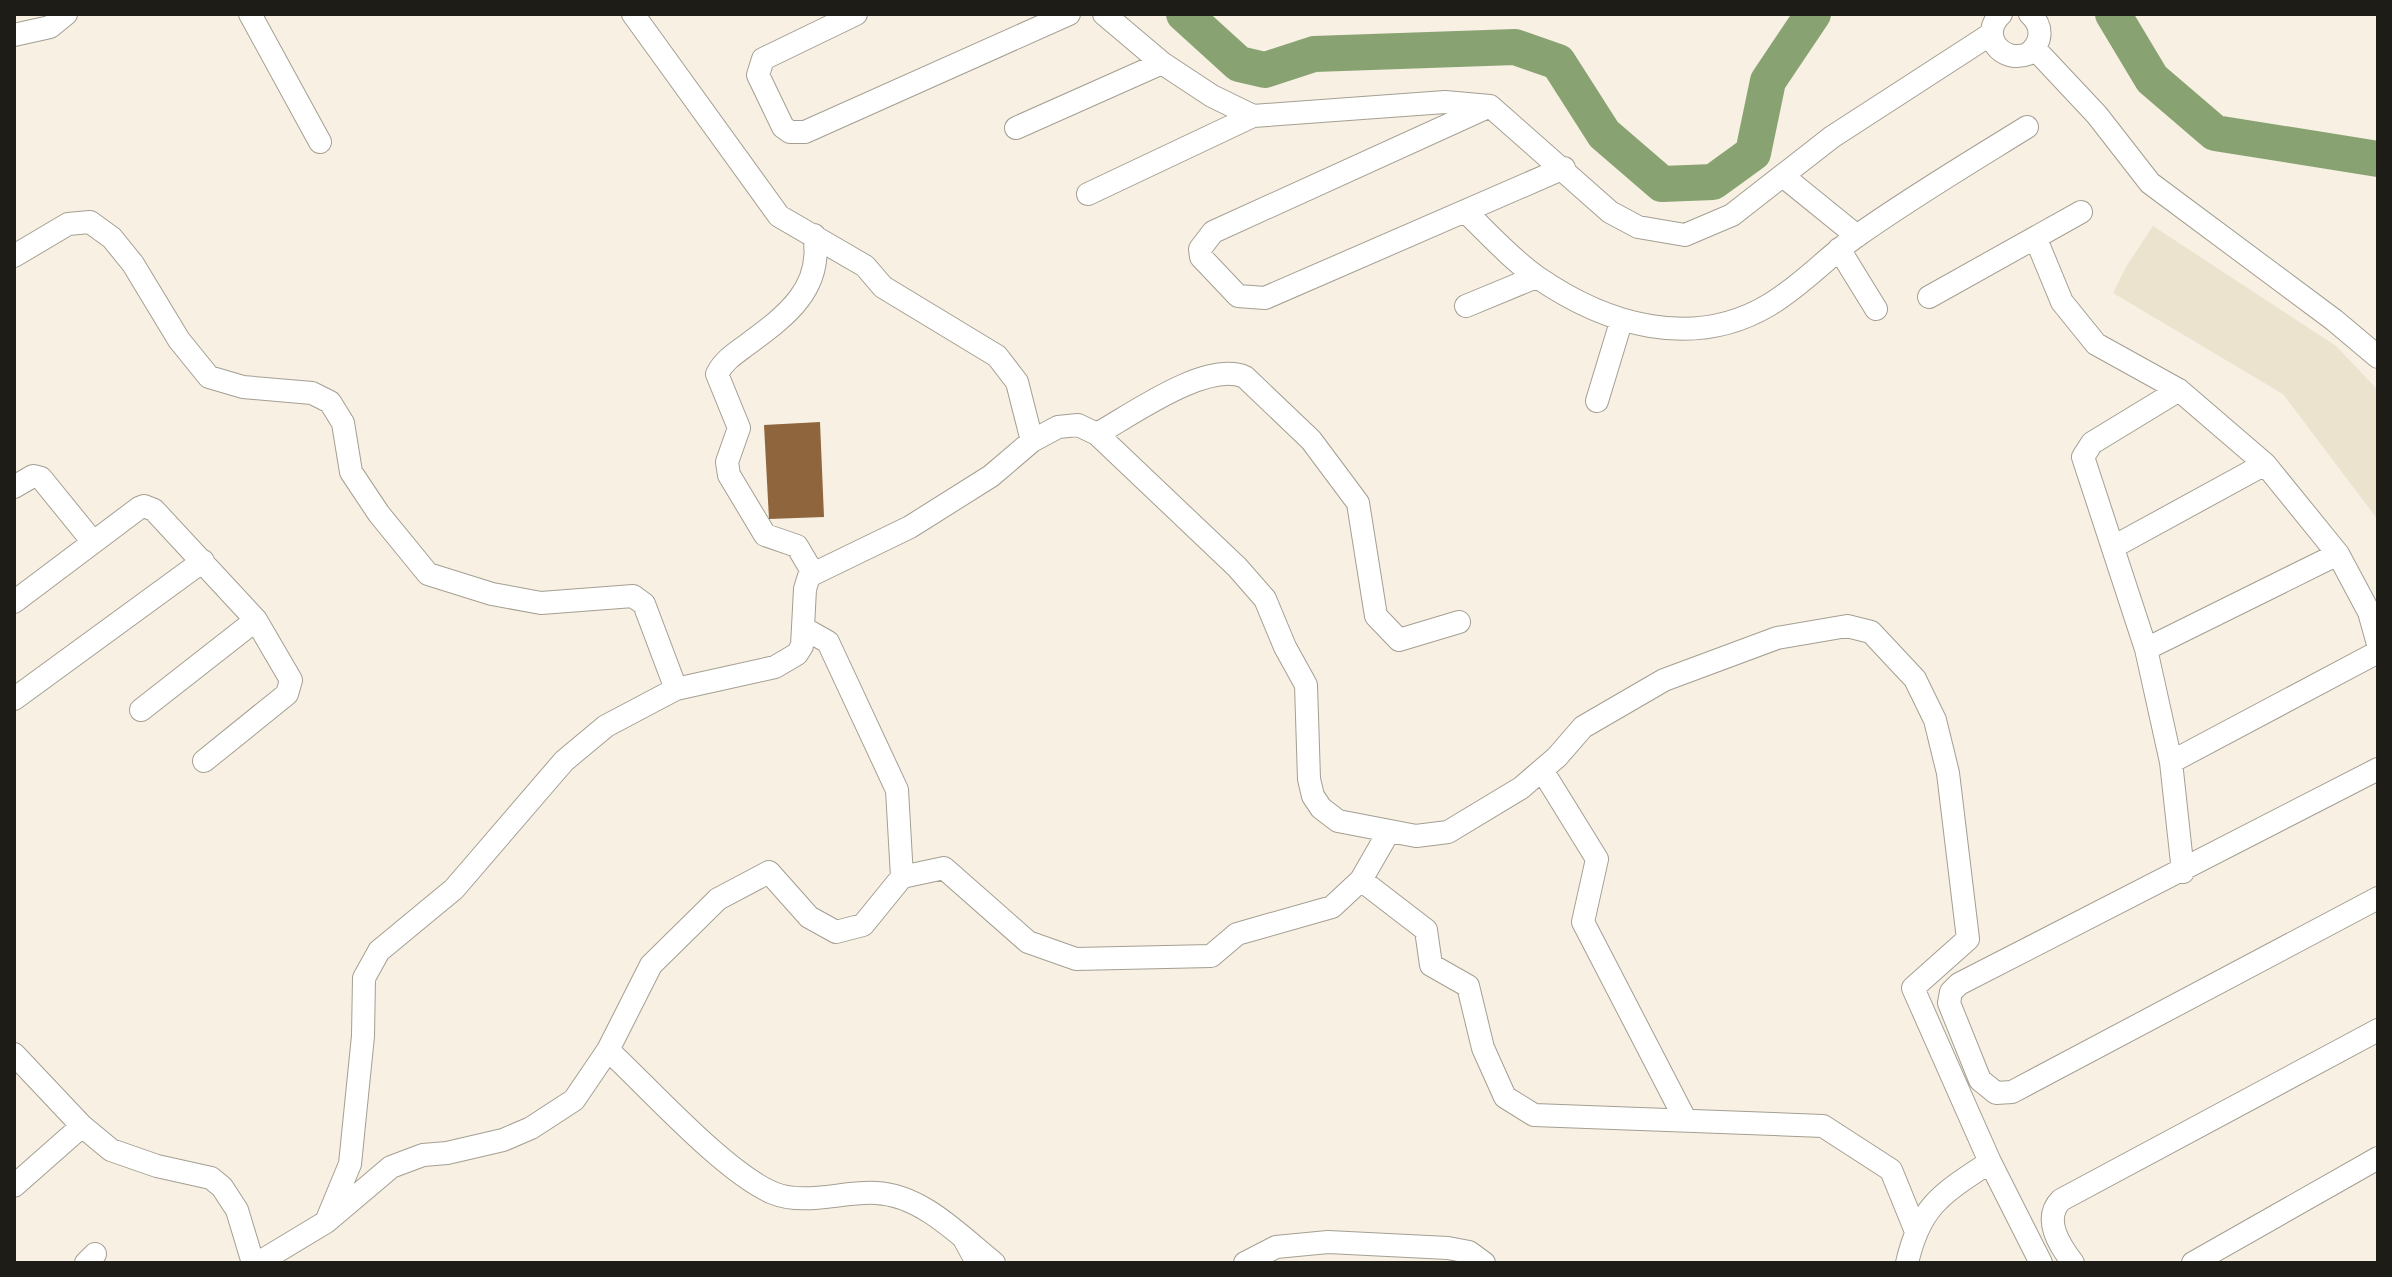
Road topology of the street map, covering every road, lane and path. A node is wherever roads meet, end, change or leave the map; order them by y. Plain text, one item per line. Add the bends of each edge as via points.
1 (66, 14) edge
2 (250, 14) edge
3 (633, 14) edge
4 (856, 14) edge
5 (1069, 14) edge
6 (1104, 14) edge
7 (2030, 14) edge
8 (1996, 24) edge
9 (14, 35) edge
10 (2035, 49) junction
11 (1162, 63) junction
12 (1490, 106) junction
13 (1253, 116) junction
14 (2027, 127) dead end
15 (1016, 128) dead end
16 (320, 142) dead end
17 (1564, 168) junction
18 (1783, 176) junction
19 (1088, 194) dead end
20 (1465, 211) junction
21 (2081, 212) dead end
22 (814, 235) junction
23 (2036, 239) junction
24 (1848, 243) junction
25 (14, 256) edge
26 (1536, 277) junction
27 (1929, 297) dead end
28 (1466, 306) dead end
29 (1876, 309) dead end
30 (1621, 322) junction
31 (2378, 357) edge
32 (2179, 390) junction
33 (1597, 401) dead end
34 (1097, 434) junction
35 (1032, 441) junction
36 (2265, 464) junction
37 (14, 487) edge
38 (93, 542) junction
39 (2115, 546) junction
40 (2338, 554) junction
41 (203, 561) junction
42 (813, 573) junction
43 (14, 602) edge
44 (256, 620) junction
45 (1459, 622) dead end
46 (805, 629) junction
47 (2378, 644) edge
48 (2146, 649) junction
49 (2378, 652) edge
50 (676, 689) junction
51 (14, 699) edge
52 (141, 710) dead end
53 (204, 761) dead end
54 (2171, 762) junction
55 (2378, 769) edge
56 (1542, 770) junction
57 (1388, 833) junction
58 (2183, 872) junction
59 (902, 877) junction
60 (1361, 880) junction
61 (2378, 898) edge
62 (2378, 1030) edge
63 (608, 1050) junction
64 (14, 1054) edge
65 (1685, 1119) junction
66 (82, 1126) junction
67 (2378, 1158) edge
68 (1990, 1162) junction
69 (14, 1186) edge
70 (326, 1222) junction
71 (1915, 1229) junction
72 (953, 1230) junction
73 (256, 1263) edge
74 (971, 1263) edge
75 (994, 1263) edge
76 (1245, 1263) edge
77 (1484, 1263) edge
78 (1907, 1263) edge
79 (2041, 1263) edge
80 (2073, 1263) edge
81 (2193, 1263) edge

1 - 9 street via 36,32
2 - 16 street
3 - 22 street via 779,216
4 - 5 street via 763,59 758,75 790,132 805,132
6 - 11 street
7 - 10 street via 2041,33
8 - 10 street via 1997,49 2004,55 2020,57
8 - 18 street
10 - 31 street via 2097,115 2150,183
11 - 13 street
11 - 15 street
12 - 13 street via 1445,102
12 - 17 street
12 - 20 street via 1213,232 1200,253 1238,296 1257,300
13 - 19 street
14 - 24 street
17 - 18 street via 1610,212 1638,227 1685,235 1732,215
17 - 20 street
18 - 24 street
20 - 26 street
21 - 23 street
22 - 35 street via 865,266 883,287 997,356 1017,382
22 - 42 street via 815,265 806,292 717,374 739,428 727,462 729,475 765,535 797,546
23 - 27 street
23 - 32 street via 2076,323 2096,344
24 - 29 street
24 - 30 street via 1808,280 1745,318 1689,331
25 - 50 street via 68,224 90,222 99,227 133,264 179,340 209,377 243,387 312,393 330,402 343,423 351,472 428,574 541,603 633,596 644,604
26 - 28 street
26 - 30 street
30 - 33 street
32 - 36 street
32 - 39 street via 2084,453
34 - 35 street via 1078,425 1058,427
34 - 45 street via 1205,377 1227,372 1245,377 1311,440 1358,503 1376,616 1399,640
34 - 57 street via 1265,599 1306,685 1309,779 1321,808 1338,821
35 - 42 street via 991,476 910,527
36 - 39 street
36 - 40 street
37 - 38 street via 33,476 41,478
38 - 41 street via 144,506
38 - 43 street
39 - 48 street
40 - 47 street via 2369,612
40 - 48 street
41 - 44 street
41 - 51 street
42 - 46 street via 805,589
44 - 52 street
44 - 53 street via 291,687
46 - 50 street via 797,654 775,667
46 - 59 street via 828,642 897,790
48 - 54 street
49 - 54 street
50 - 70 street via 606,726 564,761 454,889 370,964 364,978 350,1164
54 - 58 street
55 - 58 street
56 - 57 street via 1448,832
56 - 65 street via 1597,859 1583,922
56 - 68 street via 1583,727 1615,705 1697,665 1798,633 1847,626 1871,632 1915,679 1943,751 1968,939 1913,988
57 - 60 street
58 - 61 street via 1954,988 1949,1003 1985,1086 2002,1094 2018,1089
59 - 60 street via 944,868 1028,942 1076,959 1211,956 1237,934 1332,907
59 - 63 street via 863,925 836,932 809,917 769,872 718,899 651,965
60 - 65 street via 1426,930 1431,965 1468,986 1483,1048 1505,1097 1534,1115
62 - 80 street via 2061,1200 2053,1210 2054,1228
63 - 70 street via 583,1090 553,1116 503,1140 399,1163
63 - 72 street via 752,1182 788,1197 898,1196
64 - 66 street
65 - 71 street via 1823,1126 1891,1170
66 - 69 street
66 - 73 street via 130,1159 211,1178 237,1210
67 - 81 street
68 - 71 street via 1943,1193
68 - 79 street
70 - 73 street
71 - 78 street
72 - 74 lane
72 - 75 street
76 - 77 street via 1276,1247 1328,1242 1448,1248 1469,1252

